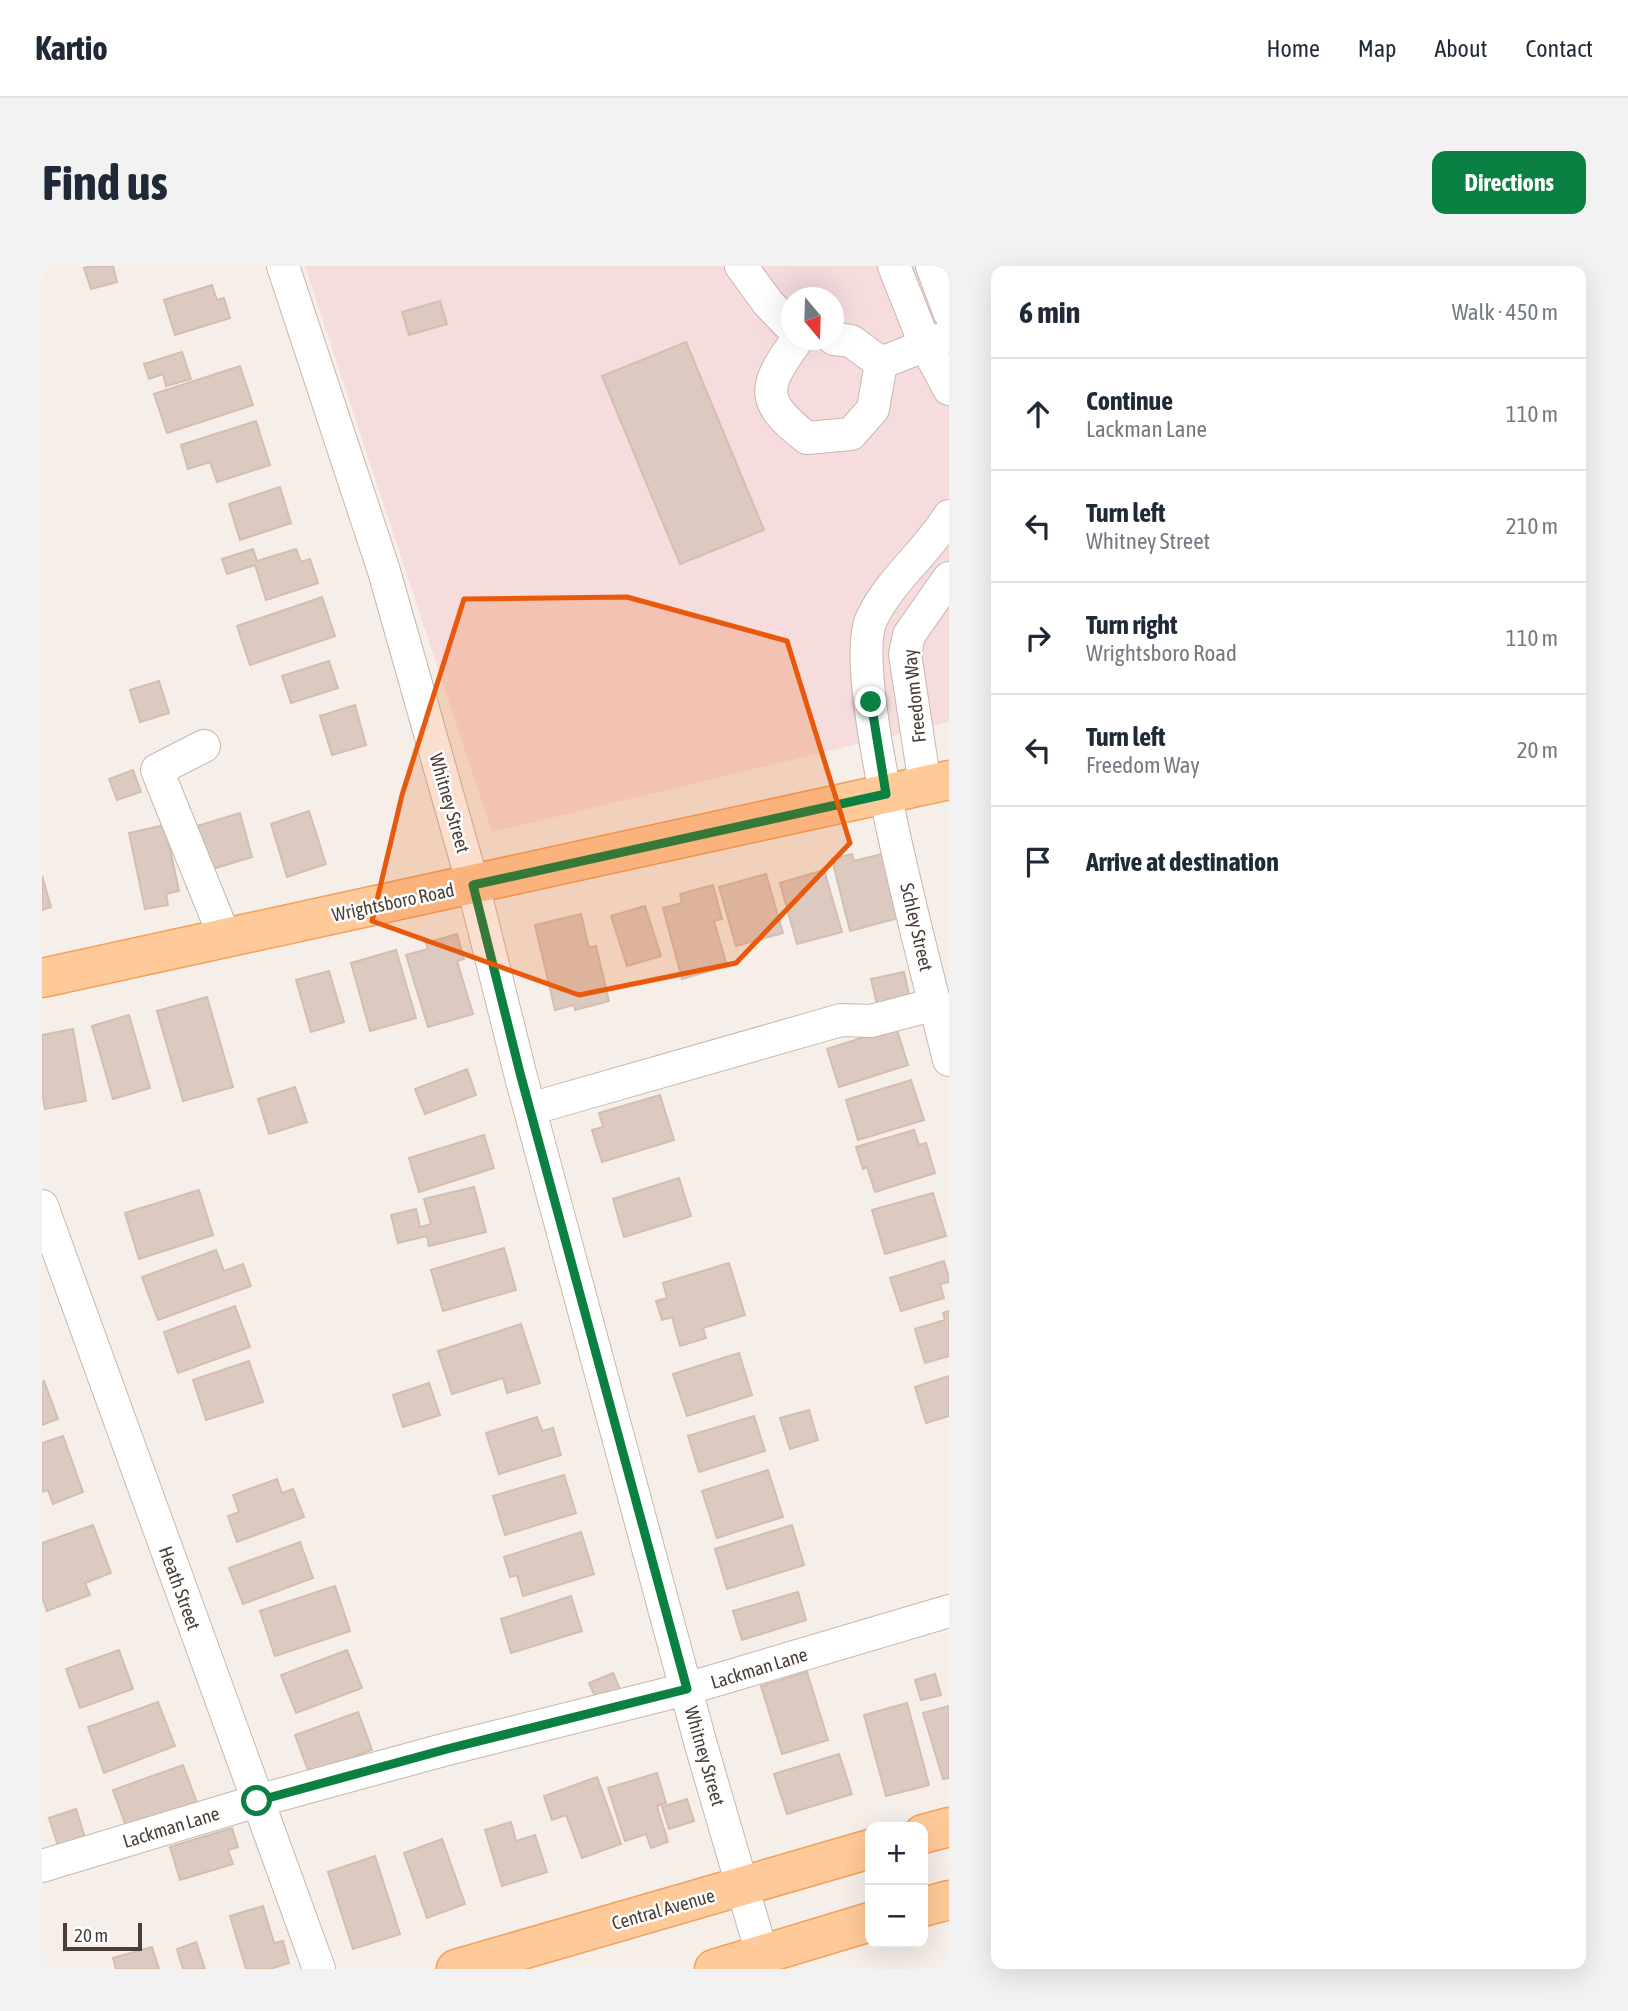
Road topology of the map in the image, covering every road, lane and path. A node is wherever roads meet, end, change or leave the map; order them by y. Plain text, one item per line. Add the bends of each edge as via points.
1 (283, 266) edge
2 (741, 266) edge
3 (894, 266) edge
4 (932, 266) edge
5 (949, 312) edge
6 (781, 317) edge
7 (844, 340) edge
8 (937, 340) edge
9 (790, 350) edge
10 (881, 363) junction
11 (949, 389) edge
12 (949, 516) edge
13 (949, 578) edge
14 (204, 746) dead end
15 (937, 783) edge
16 (886, 794) junction
17 (473, 885) junction
18 (225, 938) junction
19 (42, 978) edge
20 (936, 1004) junction
21 (949, 1060) edge
22 (530, 1109) junction
23 (42, 1206) edge
24 (949, 1611) edge
25 (687, 1689) junction
26 (257, 1801) junction
27 (949, 1827) edge
28 (928, 1833) edge
29 (865, 1850) edge
30 (42, 1866) edge
31 (743, 1886) junction
32 (949, 1900) edge
33 (928, 1906) edge
34 (865, 1923) edge
35 (762, 1954) junction
36 (319, 1969) edge
37 (456, 1969) edge
38 (714, 1969) edge

1 - 17 street, Whitney Street via 384,571
2 - 6 street
3 - 8 street
4 - 5 street
7 - 10 street
8 - 10 street
8 - 11 street
9 - 10 street via 775,370 770,397 780,417 807,438 852,434 873,409
12 - 16 street via 871,619 865,654
13 - 15 street, Freedom Way via 909,635 905,654
14 - 18 street via 157,770
15 - 16 main road, Wrightsboro Road
16 - 17 main road, Wrightsboro Road
16 - 20 street, Schley Street
17 - 18 main road, Wrightsboro Road
17 - 22 street, Whitney Street
18 - 19 main road, Wrightsboro Road
20 - 21 street, Schley Street
20 - 22 street via 871,1021 841,1020
22 - 25 street, Whitney Street
23 - 26 street, Heath Street
24 - 25 street, Lackman Lane
25 - 26 street, Lackman Lane
25 - 31 street, Whitney Street
26 - 30 street, Lackman Lane
26 - 36 street, Heath Street
27 - 28 main road
29 - 31 main road, Central Avenue
31 - 35 street, Whitney Street
31 - 37 main road, Central Avenue
32 - 33 main road
34 - 35 main road
35 - 38 main road

